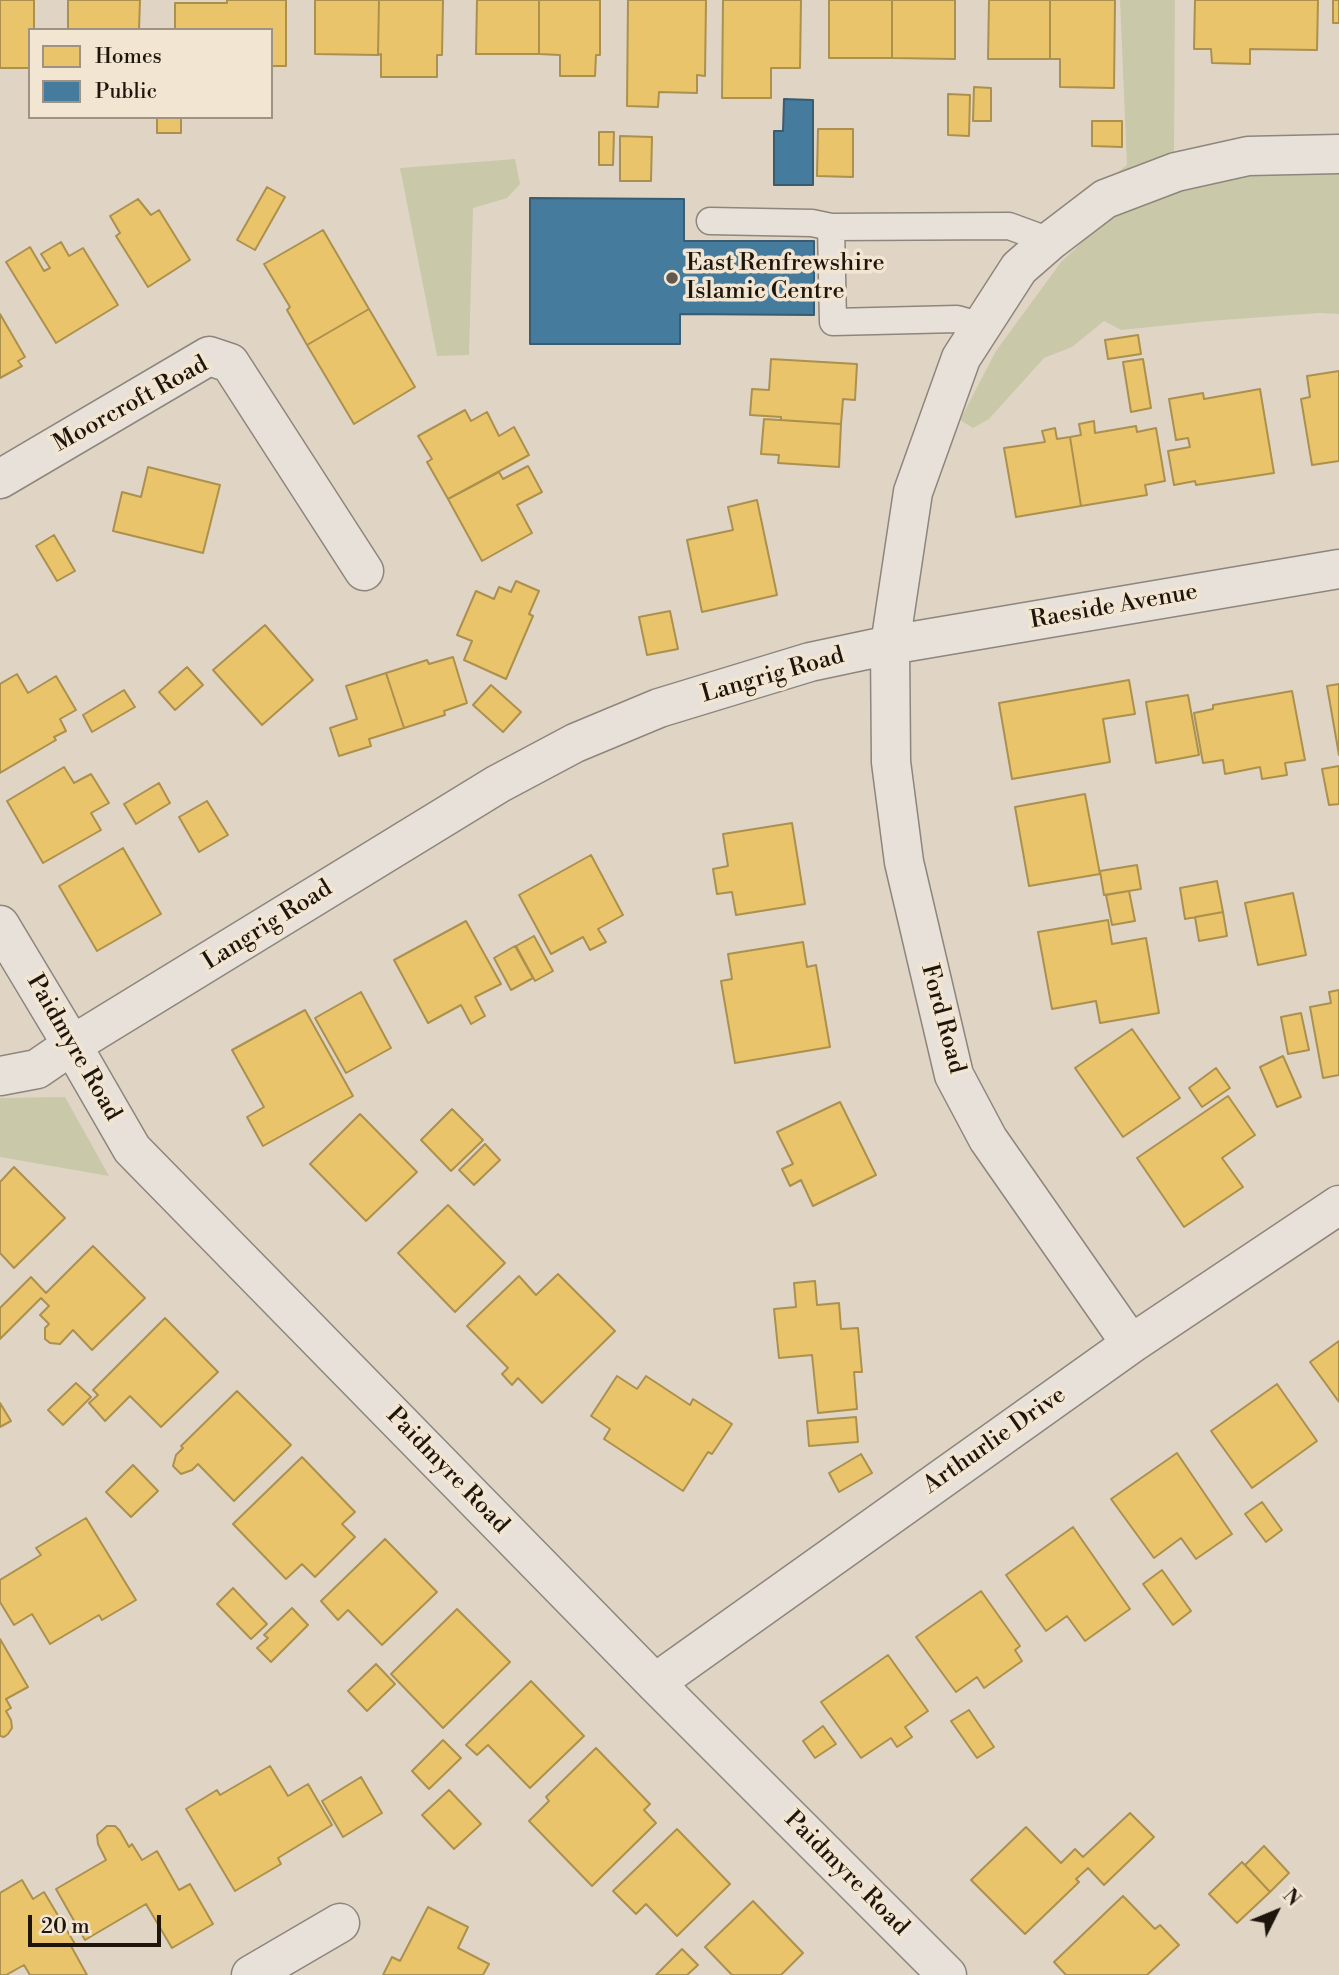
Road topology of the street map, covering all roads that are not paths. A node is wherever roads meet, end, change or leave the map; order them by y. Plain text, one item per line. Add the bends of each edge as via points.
1 (1339, 154) edge
2 (710, 221) dead end
3 (831, 227) junction
4 (1050, 241) junction
5 (982, 326) junction
6 (0, 479) edge
7 (1339, 569) edge
8 (365, 571) dead end
9 (890, 645) junction
10 (0, 925) edge
11 (72, 1045) junction
12 (0, 1076) edge
13 (1339, 1205) edge
14 (1130, 1344) junction
15 (655, 1683) junction
16 (340, 1923) dead end
17 (258, 1973) edge
18 (947, 1975) edge

1 - 4 street via 1248,156 1176,172 1104,199
2 - 3 lane
3 - 4 lane via 1009,226
3 - 5 lane via 833,321 957,319
4 - 5 street via 1018,268
5 - 9 street via 961,358 914,492
6 - 8 street, Moorcroft Road via 209,356 230,363
7 - 9 street, Raeside Avenue
9 - 11 street, Langrig Road via 810,662 659,708 575,743 498,784
9 - 14 street, Ford Road via 891,762 904,862 954,1076 988,1139
10 - 11 street, Paidmyre Road
11 - 12 street, Langrig Road via 37,1069
11 - 15 street, Paidmyre Road via 132,1149
13 - 14 street, Arthurlie Drive
14 - 15 street, Arthurlie Drive
15 - 18 street, Paidmyre Road
16 - 17 street

